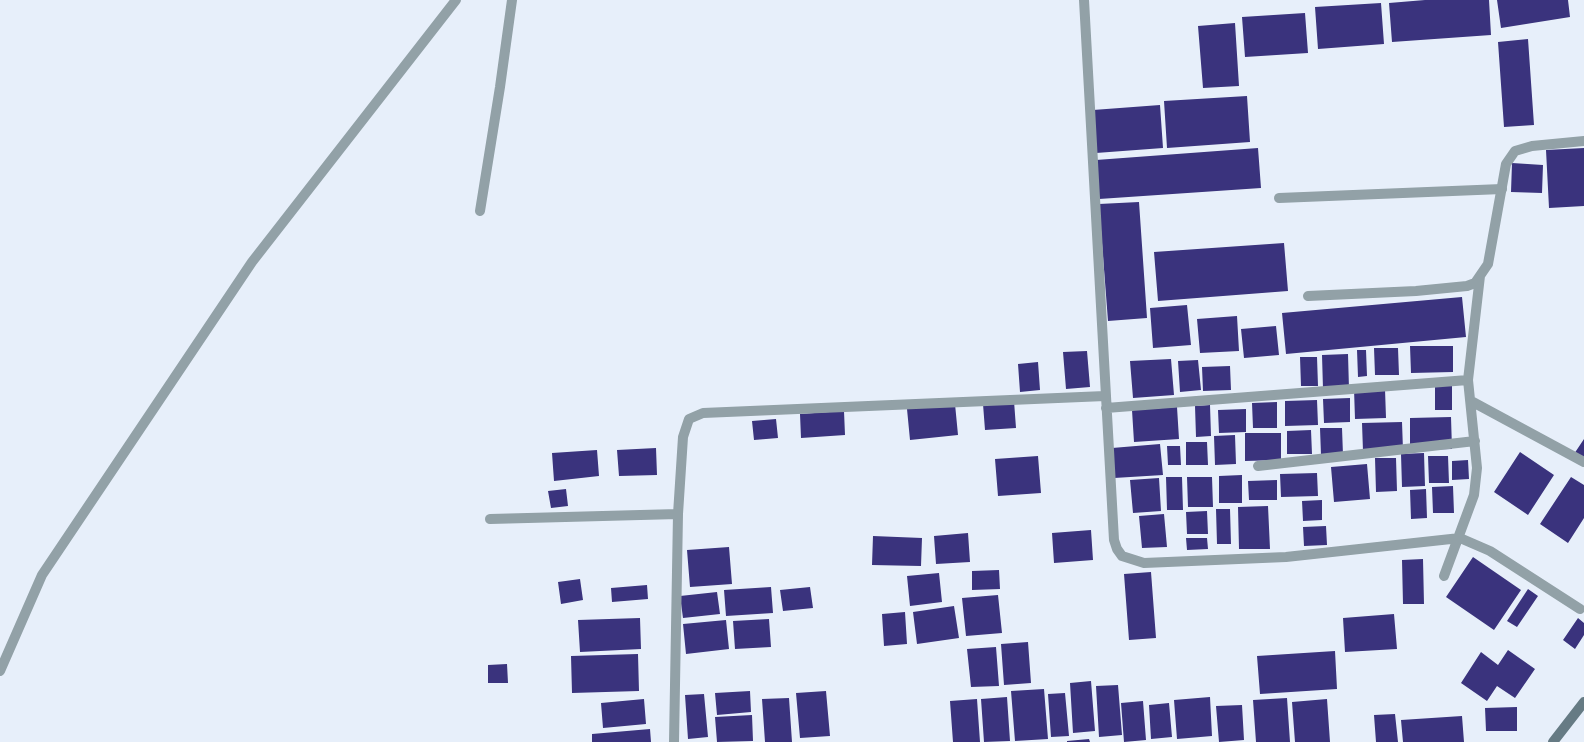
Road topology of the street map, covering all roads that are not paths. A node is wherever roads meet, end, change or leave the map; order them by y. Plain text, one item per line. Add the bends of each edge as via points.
1 (456, 0) edge
2 (512, 0) edge
3 (1084, 0) edge
4 (1584, 141) edge
5 (1502, 189) junction
6 (1279, 198) dead end
7 (480, 211) dead end
8 (1480, 276) junction
9 (1308, 296) dead end
10 (1468, 380) junction
11 (1105, 396) junction
12 (1471, 401) junction
13 (1106, 408) junction
14 (1475, 441) junction
15 (1584, 462) edge
16 (1258, 466) dead end
17 (678, 514) junction
18 (490, 519) dead end
19 (1460, 538) junction
20 (1444, 576) dead end
21 (1580, 609) dead end
22 (0, 671) edge
23 (1584, 702) edge
24 (674, 742) edge
25 (1553, 742) edge

1 - 22 street via 252,262 42,575
2 - 7 street
3 - 11 street
4 - 5 street via 1532,146 1516,151 1506,164
5 - 6 street
5 - 8 street via 1488,264
8 - 9 street via 1475,283 1467,286
8 - 10 street
10 - 12 street
10 - 13 street
11 - 13 street
11 - 17 street via 703,413 689,419 683,437
12 - 14 street
12 - 15 street
13 - 19 street via 1114,540 1122,556 1129,560 1144,563 1286,557
14 - 16 street
14 - 19 street via 1477,468 1474,495
17 - 18 street
17 - 24 street
19 - 20 street
19 - 21 street via 1490,551
23 - 25 main road

